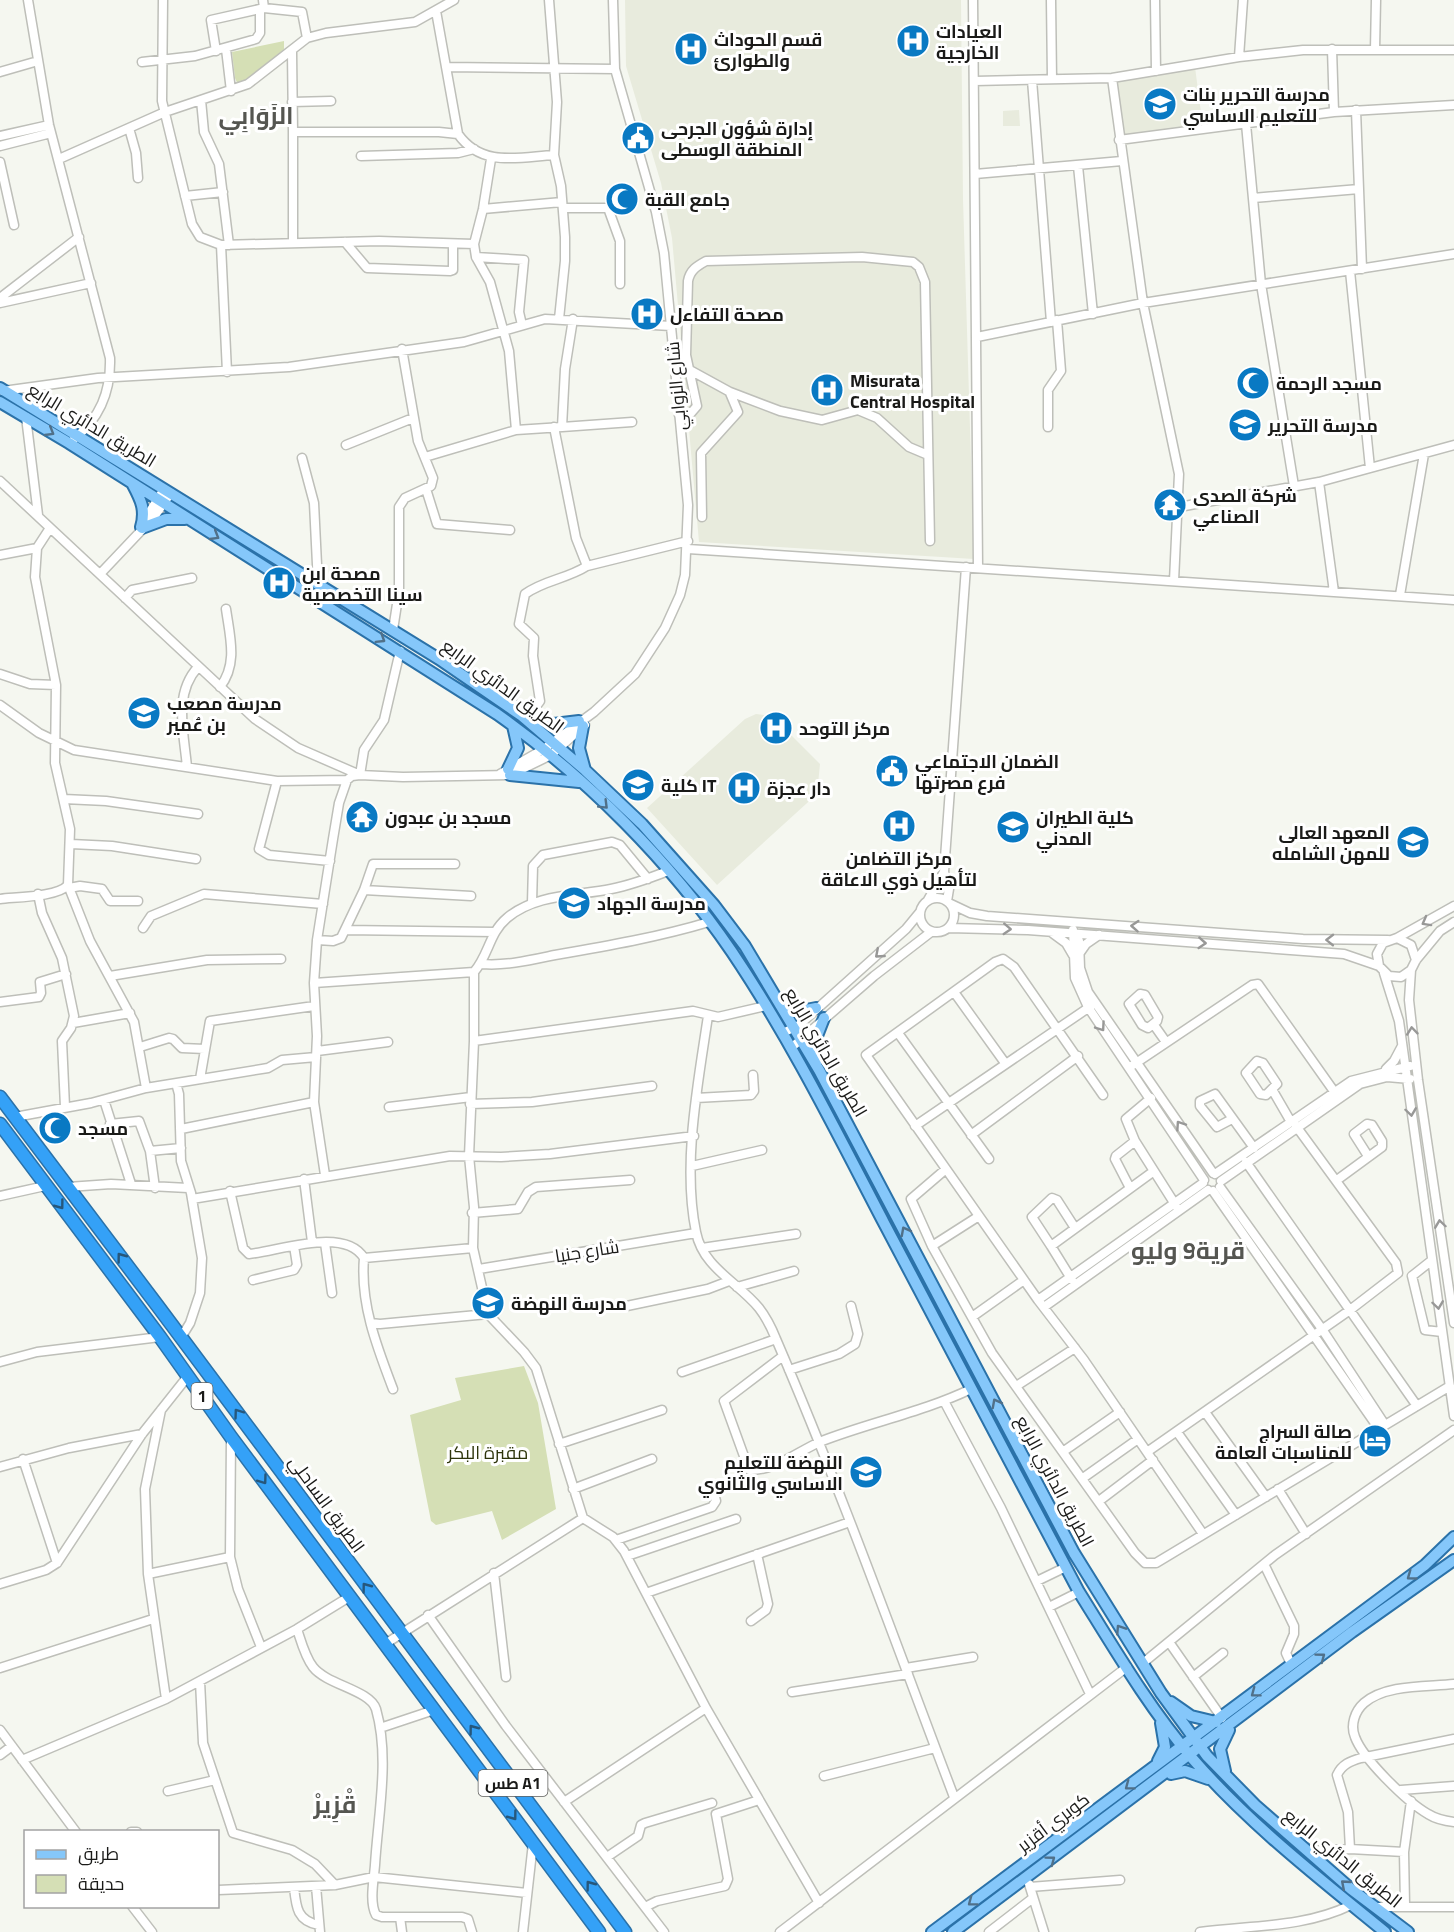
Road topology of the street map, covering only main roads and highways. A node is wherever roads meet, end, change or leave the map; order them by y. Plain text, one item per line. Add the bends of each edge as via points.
1 (2, 390) edge
2 (0, 402) edge
3 (133, 485) junction
4 (188, 520) junction
5 (522, 716) junction
6 (513, 725) junction
7 (552, 748) junction
8 (585, 770) junction
9 (581, 782) junction
10 (777, 998) junction
11 (816, 1008) road end
12 (824, 1018) road end
13 (819, 1070) junction
14 (0, 1097) edge
15 (0, 1124) edge
16 (257, 1440) junction
17 (240, 1449) junction
18 (1454, 1537) edge
19 (1454, 1560) edge
20 (1161, 1693) junction
21 (1154, 1706) junction
22 (1240, 1717) junction
23 (1219, 1720) junction
24 (1193, 1739) junction
25 (1182, 1747) junction
26 (1201, 1748) junction
27 (1190, 1756) junction
28 (1147, 1773) junction
29 (1155, 1782) junction
30 (1234, 1784) junction
31 (1218, 1785) junction
32 (599, 1932) edge
33 (625, 1932) edge
34 (932, 1932) edge
35 (953, 1932) edge
36 (1385, 1932) edge
37 (1408, 1932) edge

1 - 5 main road, الطريق الدائري الرابع via 393,630
2 -> 3 main road, الطريق الدائري الرابع
3 - 4 main road, الطريق الدائري الرابع
3 - 4 main road via 144,514 140,529 166,519
4 -> 6 main road, الطريق الدائري الرابع
5 - 7 main road, الطريق الدائري الرابع
5 - 8 main road via 554,724 581,724 579,748
6 - 7 main road, الطريق الدائري الرابع
6 - 9 main road via 518,748 506,773
7 - 8 main road, الطريق الدائري الرابع
7 - 9 main road, الطريق الدائري الرابع
8 - 10 main road, الطريق الدائري الرابع via 682,865 745,946
9 -> 21 main road, الطريق الدائري الرابع via 668,871 766,1005 1079,1592
10 - 11 main road via 801,1011
10 - 13 main road, الطريق الدائري الرابع
12 - 13 main road via 815,1041
20 -> 13 main road, الطريق الدائري الرابع via 1074,1553
16 -> 14 highway, الطريق الساحلي / طس A1
15 -> 17 highway, الطريق الساحلي / 1
16 - 17 highway via 261,1446 254,1454
33 -> 16 highway, الطريق الساحلي / طس A1
17 -> 32 highway, الطريق الساحلي / 1
18 -> 23 main road, كوبري أقزير via 1436,1557
22 -> 19 main road
20 - 23 main road via 1191,1716
20 - 24 main road, الطريق الدائري الرابع
21 - 25 main road, الطريق الدائري الرابع
21 - 28 main road via 1165,1747
22 - 26 main road
22 - 30 main road via 1220,1744 1221,1759
23 - 24 main road, كوبري أقزير
24 - 25 main road, كوبري أقزير
24 - 26 main road, الطريق الدائري الرابع
25 - 27 main road, الطريق الدائري الرابع
25 - 28 main road, كوبري أقزير
26 - 27 main road
26 - 30 main road, الطريق الدائري الرابع
27 - 29 main road
27 - 31 main road, الطريق الدائري الرابع
28 -> 34 main road, كوبري أقزير
29 - 31 main road via 1185,1771
35 -> 29 main road via 1029,1882
37 -> 30 main road, الطريق الدائري الرابع via 1308,1851
31 - 36 main road, الطريق الدائري الرابع via 1304,1865

